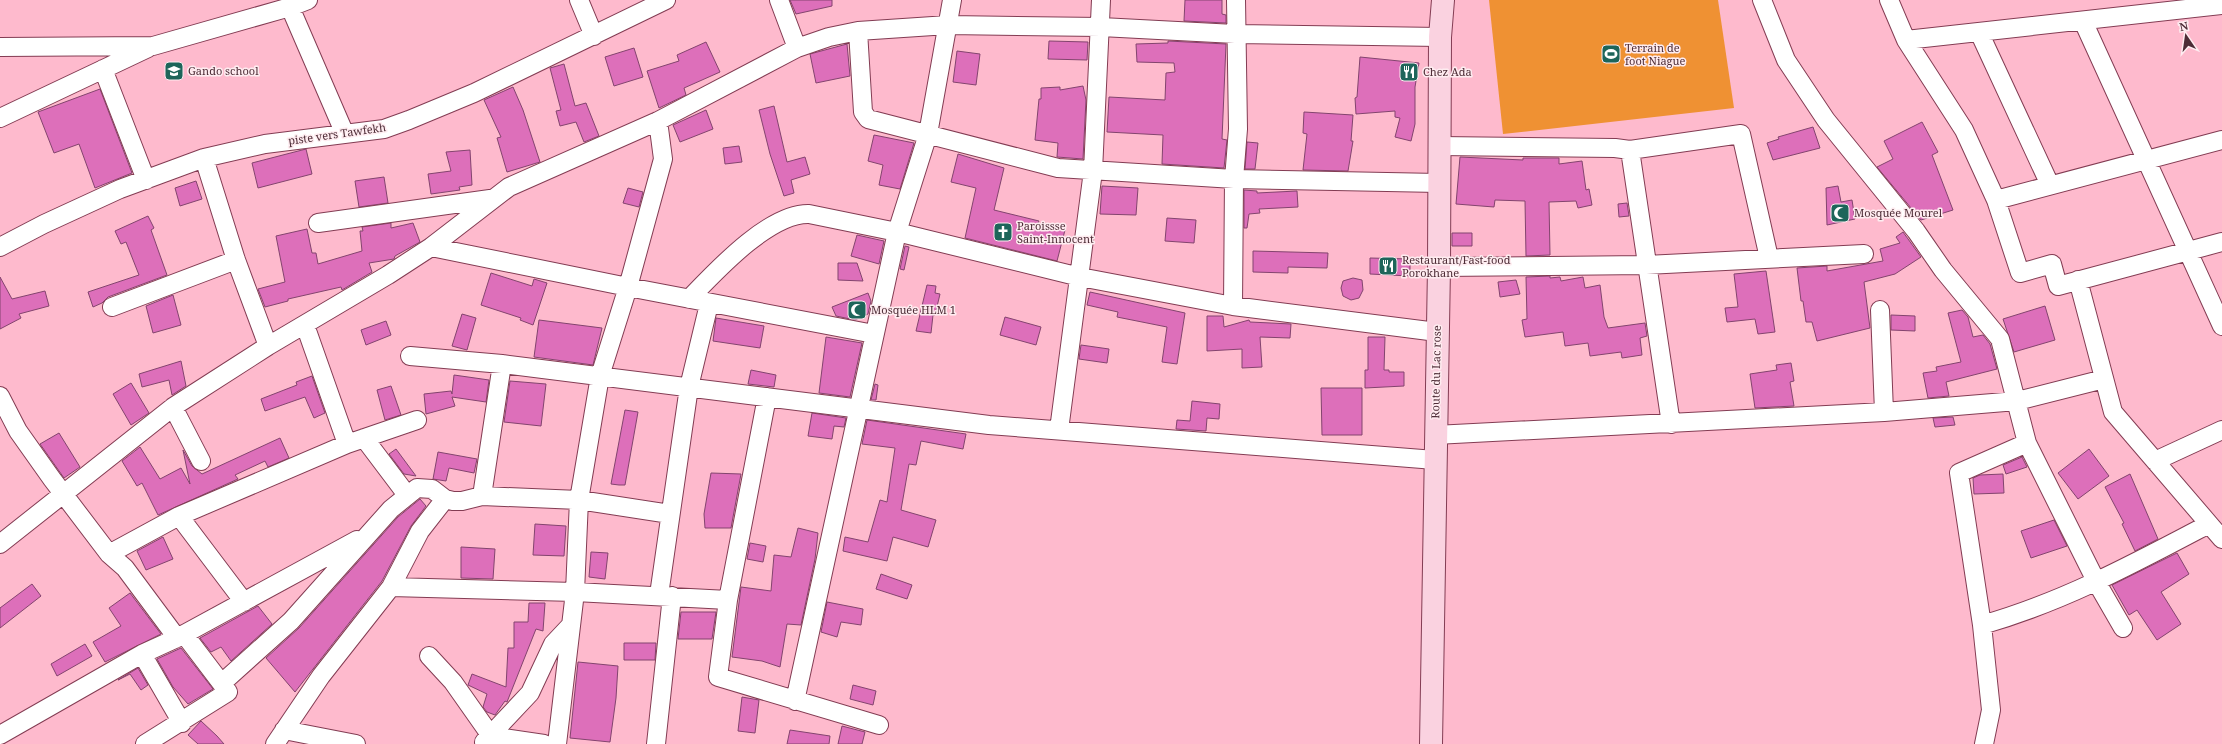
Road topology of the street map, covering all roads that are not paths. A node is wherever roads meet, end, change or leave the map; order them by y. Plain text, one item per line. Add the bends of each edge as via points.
1 (308, 0) edge
2 (579, 0) edge
3 (666, 0) edge
4 (779, 0) edge
5 (952, 0) edge
6 (1101, 0) edge
7 (1236, 0) edge
8 (1443, 0) edge
9 (1762, 0) edge
10 (1889, 0) edge
11 (2222, 5) edge
12 (290, 7) junction
13 (2082, 21) junction
14 (948, 25) junction
15 (1101, 27) junction
16 (858, 31) junction
17 (1979, 32) junction
18 (1235, 34) junction
19 (594, 36) junction
20 (1440, 37) junction
21 (1906, 40) junction
22 (153, 46) junction
23 (0, 48) edge
24 (798, 48) junction
25 (103, 69) junction
26 (0, 118) edge
27 (658, 121) junction
28 (344, 132) junction
29 (928, 134) junction
30 (2222, 140) edge
31 (1439, 146) junction
32 (1630, 150) junction
33 (204, 158) junction
34 (2147, 160) junction
35 (1093, 171) junction
36 (1234, 179) junction
37 (146, 180) junction
38 (1439, 183) junction
39 (2050, 185) junction
40 (491, 199) junction
41 (1996, 200) junction
42 (318, 224) dead end
43 (897, 232) junction
44 (2222, 242) edge
45 (0, 247) edge
46 (431, 247) junction
47 (2188, 251) junction
48 (1864, 254) dead end
49 (1769, 258) junction
50 (236, 260) junction
51 (1646, 265) junction
52 (1439, 267) junction
53 (1080, 277) junction
54 (2078, 280) junction
55 (628, 287) junction
56 (689, 299) junction
57 (710, 304) junction
58 (1233, 306) junction
59 (112, 307) dead end
60 (1880, 310) dead end
61 (305, 326) junction
62 (2222, 326) edge
63 (1437, 332) junction
64 (874, 334) junction
65 (268, 346) junction
66 (410, 356) dead end
67 (502, 364) junction
68 (600, 376) junction
69 (2104, 379) junction
70 (689, 387) junction
71 (0, 396) edge
72 (767, 397) junction
73 (2017, 401) junction
74 (173, 407) junction
75 (861, 407) junction
76 (1884, 412) junction
77 (417, 420) dead end
78 (1670, 424) junction
79 (1059, 430) junction
80 (2222, 430) edge
81 (1435, 435) junction
82 (355, 441) junction
83 (2027, 443) junction
84 (1435, 460) junction
85 (201, 461) dead end
86 (2154, 461) junction
87 (64, 493) junction
88 (407, 495) junction
89 (482, 496) junction
90 (444, 499) junction
91 (579, 500) junction
92 (670, 514) junction
93 (180, 516) junction
94 (2209, 524) junction
95 (370, 533) junction
96 (2222, 539) edge
97 (0, 544) edge
98 (110, 554) junction
99 (2097, 583) junction
100 (391, 587) junction
101 (575, 592) junction
102 (665, 596) junction
103 (728, 600) junction
104 (244, 602) junction
105 (1982, 625) junction
106 (570, 627) junction
107 (2123, 628) dead end
108 (181, 636) junction
109 (142, 654) junction
110 (429, 656) dead end
111 (222, 683) junction
112 (795, 701) junction
113 (182, 723) junction
114 (879, 725) dead end
115 (0, 735) edge
116 (279, 737) edge
117 (487, 740) edge
118 (145, 744) edge
119 (351, 744) edge
120 (544, 744) edge
121 (557, 744) edge
122 (656, 744) edge
123 (1431, 744) edge
124 (1984, 744) edge

1 - 12 street
2 - 19 street
3 - 19 street, piste vers Tawfekh
4 - 24 street
5 - 14 street
6 - 15 street
7 - 18 street
8 - 20 main road, Route du Lac rose
9 - 73 street via 1786,60 1826,120 2000,339
10 - 21 street
11 - 13 street
12 - 22 street
12 - 28 street
13 - 17 street
13 - 34 street
14 - 15 street
14 - 16 street
14 - 29 street
15 - 18 street
15 - 35 street
16 - 24 street via 829,37
16 - 29 street via 865,115 868,119
17 - 21 street
17 - 39 street
18 - 20 street
18 - 36 street via 1238,129
19 - 28 street, piste vers Tawfekh via 474,93 409,120 384,128
20 - 31 main road, Route du Lac rose
21 - 41 street via 1964,130
22 - 23 street
22 - 25 street
24 - 27 street
25 - 26 street
25 - 37 street
27 - 40 street via 509,187
27 - 55 street via 663,159
28 - 33 street, piste vers Tawfekh via 264,144
29 - 35 street via 1049,166
29 - 43 street
30 - 34 street
31 - 32 street
31 - 38 main road, Route du Lac rose
32 - 49 street via 1741,134
32 - 51 street
33 - 37 street, piste vers Tawfekh
33 - 50 street
34 - 39 street
34 - 47 street
35 - 36 street
35 - 53 street
36 - 38 street
36 - 58 street
37 - 45 street, piste vers Tawfekh via 44,224
38 - 52 main road, Route du Lac rose
39 - 41 street
40 - 42 street
40 - 46 street
41 - 54 street via 2020,273 2052,264 2058,286
43 - 53 street
43 - 56 street via 809,214 797,214 754,238 718,268
43 - 64 street
44 - 47 street
46 - 55 street
46 - 61 street
47 - 54 street
47 - 62 street
48 - 49 street
49 - 51 street
50 - 59 street
50 - 65 street
51 - 52 street
51 - 78 street
52 - 63 main road, Route du Lac rose
53 - 58 street
53 - 79 street
54 - 69 street
55 - 56 street
55 - 68 street
56 - 57 street
57 - 64 street
57 - 70 street
58 - 63 street
60 - 76 street
61 - 65 street
61 - 82 street
63 - 81 main road, Route du Lac rose
64 - 75 street
65 - 74 street
66 - 67 street
67 - 68 street
67 - 89 street
68 - 70 street
68 - 91 street
69 - 73 street
69 - 86 street via 2113,412
70 - 72 street
70 - 92 street
71 - 87 street via 18,431
72 - 75 street
72 - 103 street
73 - 76 street
73 - 83 street
74 - 85 street
74 - 87 street
75 - 79 street via 988,425
75 - 112 street
76 - 78 street
77 - 82 street
78 - 81 street
79 - 84 street
80 - 86 street
81 - 84 main road, Route du Lac rose
82 - 88 street
82 - 93 street
83 - 99 street
83 - 105 street via 1959,473
84 - 123 main road, Route du Lac rose
86 - 94 street
87 - 97 street
87 - 98 street
88 - 90 street via 417,488 427,487
88 - 95 street
89 - 90 street via 462,501
89 - 91 street
90 - 100 street via 420,531
91 - 92 street
91 - 101 street
92 - 102 street
93 - 98 street
93 - 104 street
94 - 96 street
94 - 99 street
95 - 104 street
95 - 111 street via 291,621
98 - 108 street via 125,568
99 - 105 street via 2026,612
99 - 107 street
100 - 101 street
100 - 116 street via 321,676
101 - 102 street
101 - 106 street
102 - 103 street
102 - 122 street
103 - 112 street via 718,677
104 - 108 street
105 - 124 street via 1991,710
106 - 117 street via 553,644 530,693
106 - 121 street
108 - 109 street
108 - 111 street
109 - 113 street
109 - 115 street
110 - 117 street via 453,682
111 - 113 street via 228,692
112 - 114 street
113 - 118 street
116 - 119 street
117 - 120 street

